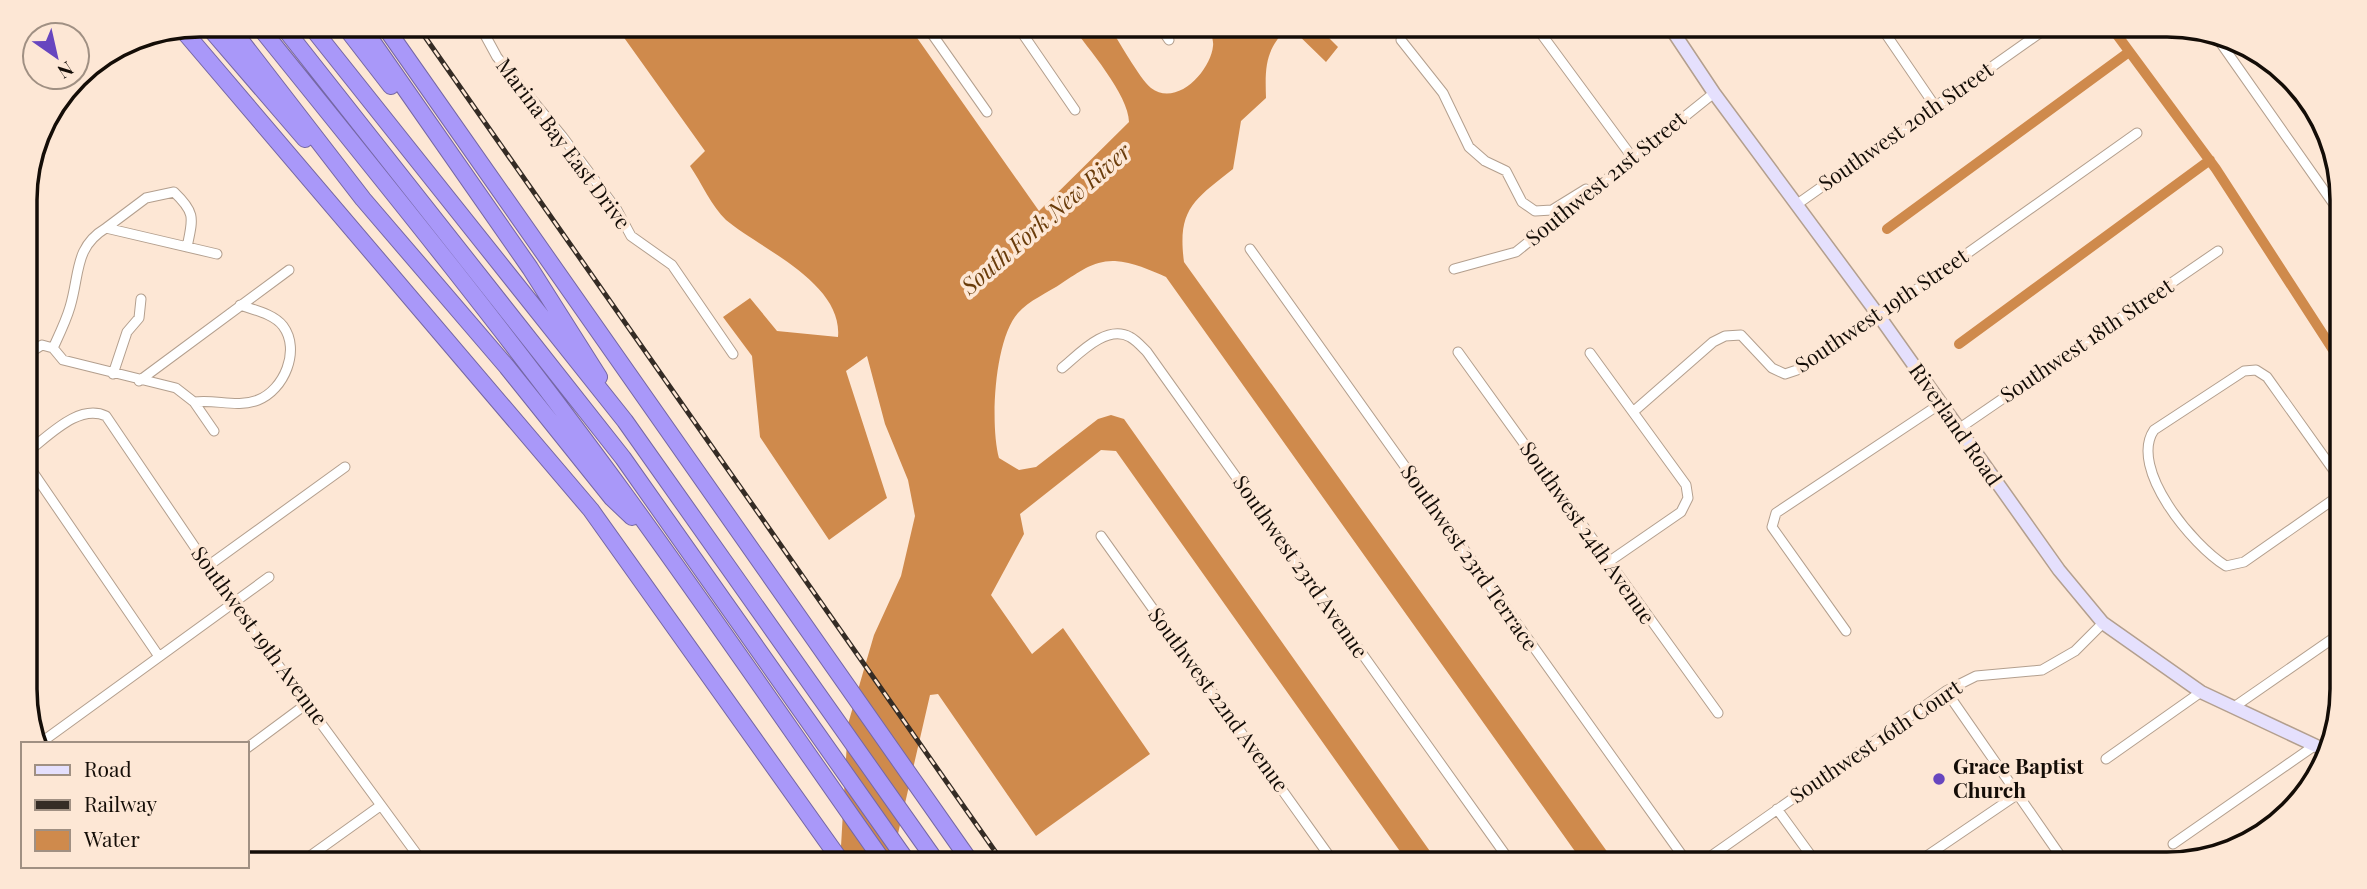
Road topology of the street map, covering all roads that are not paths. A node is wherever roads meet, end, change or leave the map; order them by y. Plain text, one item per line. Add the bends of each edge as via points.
1 (188, 37) edge
2 (217, 37) edge
3 (238, 37) edge
4 (268, 37) edge
5 (292, 37) edge
6 (307, 37) edge
7 (319, 37) edge
8 (352, 37) edge
9 (369, 37) edge
10 (392, 37) edge
11 (486, 37) edge
12 (934, 37) edge
13 (1025, 37) edge
14 (1167, 37) edge
15 (1544, 37) edge
16 (1677, 37) edge
17 (1888, 37) edge
18 (2031, 38) edge
19 (176, 39) edge
20 (1169, 40) dead end
21 (1401, 40) dead end
22 (2223, 47) edge
23 (1714, 93) junction
24 (1935, 106) junction
25 (1075, 110) dead end
26 (987, 112) dead end
27 (258, 123) junction
28 (2137, 133) dead end
29 (1632, 157) junction
30 (1602, 180) junction
31 (470, 183) junction
32 (363, 199) junction
33 (2330, 199) edge
34 (1796, 205) junction
35 (106, 228) junction
36 (187, 247) junction
37 (1250, 249) dead end
38 (2218, 251) dead end
39 (216, 254) dead end
40 (1454, 269) dead end
41 (289, 270) dead end
42 (141, 299) dead end
43 (240, 305) junction
44 (1880, 316) junction
45 (37, 348) edge
46 (53, 348) junction
47 (1458, 352) dead end
48 (1590, 353) dead end
49 (733, 354) dead end
50 (1062, 368) dead end
51 (113, 374) junction
52 (139, 381) junction
53 (194, 402) junction
54 (1940, 404) junction
55 (1633, 412) junction
56 (625, 421) junction
57 (1958, 430) junction
58 (214, 431) dead end
59 (37, 445) edge
60 (633, 450) junction
61 (2330, 465) edge
62 (345, 467) dead end
63 (600, 472) junction
64 (37, 478) edge
65 (2330, 502) edge
66 (1101, 536) dead end
67 (1608, 563) junction
68 (208, 566) junction
69 (269, 577) dead end
70 (232, 603) junction
71 (2103, 623) junction
72 (1846, 631) dead end
73 (2330, 640) edge
74 (158, 655) junction
75 (1946, 691) junction
76 (2201, 692) junction
77 (305, 705) junction
78 (2234, 707) junction
79 (1718, 713) dead end
80 (44, 740) edge
81 (2314, 746) junction
82 (248, 747) edge
83 (2319, 748) edge
84 (2106, 759) dead end
85 (2018, 794) junction
86 (380, 806) junction
87 (1777, 809) junction
88 (2173, 844) dead end
89 (316, 852) edge
90 (415, 852) edge
91 (835, 852) edge
92 (877, 852) edge
93 (901, 852) edge
94 (917, 852) edge
95 (929, 852) edge
96 (964, 852) edge
97 (1326, 852) edge
98 (1503, 852) edge
99 (1680, 852) edge
100 (1715, 852) edge
101 (1808, 852) edge
102 (1933, 852) edge
103 (2058, 852) edge

1 - 27 highway
2 - 32 highway
3 - 32 highway
4 - 63 highway via 424,229
5 - 60 highway
6 - 60 highway
7 - 56 highway
8 - 31 highway
9 - 31 highway
10 - 96 highway
11 - 49 street, Marina Bay East Drive via 617,210 631,236 672,265
12 - 26 street
13 - 25 street
14 - 20 street
15 - 29 street
16 - 23 street, Riverland Road
17 - 24 street
18 - 24 street, Southwest 20th Street
19 - 27 highway via 217,89
21 - 30 street via 1443,93 1469,148 1506,171 1522,202 1535,211 1552,209
22 - 33 street
23 - 29 street, Southwest 21st Street
23 - 34 street, Riverland Road
24 - 34 street, Southwest 20th Street
27 - 91 highway via 552,462 658,600
28 - 44 street, Southwest 19th Street
29 - 30 street, Southwest 21st Street
30 - 40 street, Southwest 21st Street via 1516,252
31 - 56 highway via 577,337
32 - 63 highway
34 - 44 street, Riverland Road
35 - 36 street
35 - 36 street via 146,198 174,192 193,218
35 - 46 street via 83,249 70,308
36 - 39 street
37 - 99 street, Southwest 23rd Terrace
38 - 57 street, Southwest 18th Street
41 - 43 street
42 - 51 street via 139,318 127,332
43 - 52 street
43 - 53 street via 282,324 290,338 285,375 269,395 243,405
44 - 54 street, Riverland Road
44 - 55 street, Southwest 19th Street via 1784,374 1772,368 1741,335 1726,335
45 - 46 street
46 - 51 street via 63,360
47 - 67 street, Southwest 24th Avenue
48 - 55 street
50 - 98 street, Southwest 23rd Avenue via 1094,342 1113,334 1129,336 1147,352
51 - 52 street
52 - 53 street via 176,388
53 - 58 street
54 - 57 street, Riverland Road
54 - 72 street via 1772,520 1772,527
55 - 67 street via 1686,485 1688,498 1681,512
56 - 60 highway
57 - 71 street, Riverland Road
59 - 68 street, Southwest 19th Avenue via 81,413 94,411 106,416
60 - 93 highway
60 - 94 highway
60 - 95 highway
61 - 65 street via 2267,377 2256,370 2244,371 2154,430 2146,457 2175,517 2210,556 2226,566 2244,562
62 - 68 street
63 - 92 highway via 612,498 657,540
64 - 74 street
66 - 97 street, Southwest 22nd Avenue
67 - 79 street, Southwest 24th Avenue
68 - 70 street, Southwest 19th Avenue
69 - 70 street
70 - 74 street
70 - 77 street, Southwest 19th Avenue
71 - 75 street, Southwest 16th Court via 2075,651 2042,670 1976,676
71 - 76 street, Riverland Road
73 - 78 street
74 - 80 street
75 - 85 street
75 - 87 street, Southwest 16th Court
76 - 78 street, Riverland Road
76 - 84 street
77 - 82 street
77 - 86 street, Southwest 19th Avenue
78 - 81 street, Riverland Road
81 - 83 street, Riverland Road
81 - 88 street
85 - 102 street
85 - 103 street
86 - 89 street
86 - 90 street, Southwest 19th Avenue
87 - 100 street, Southwest 16th Court
87 - 101 street

